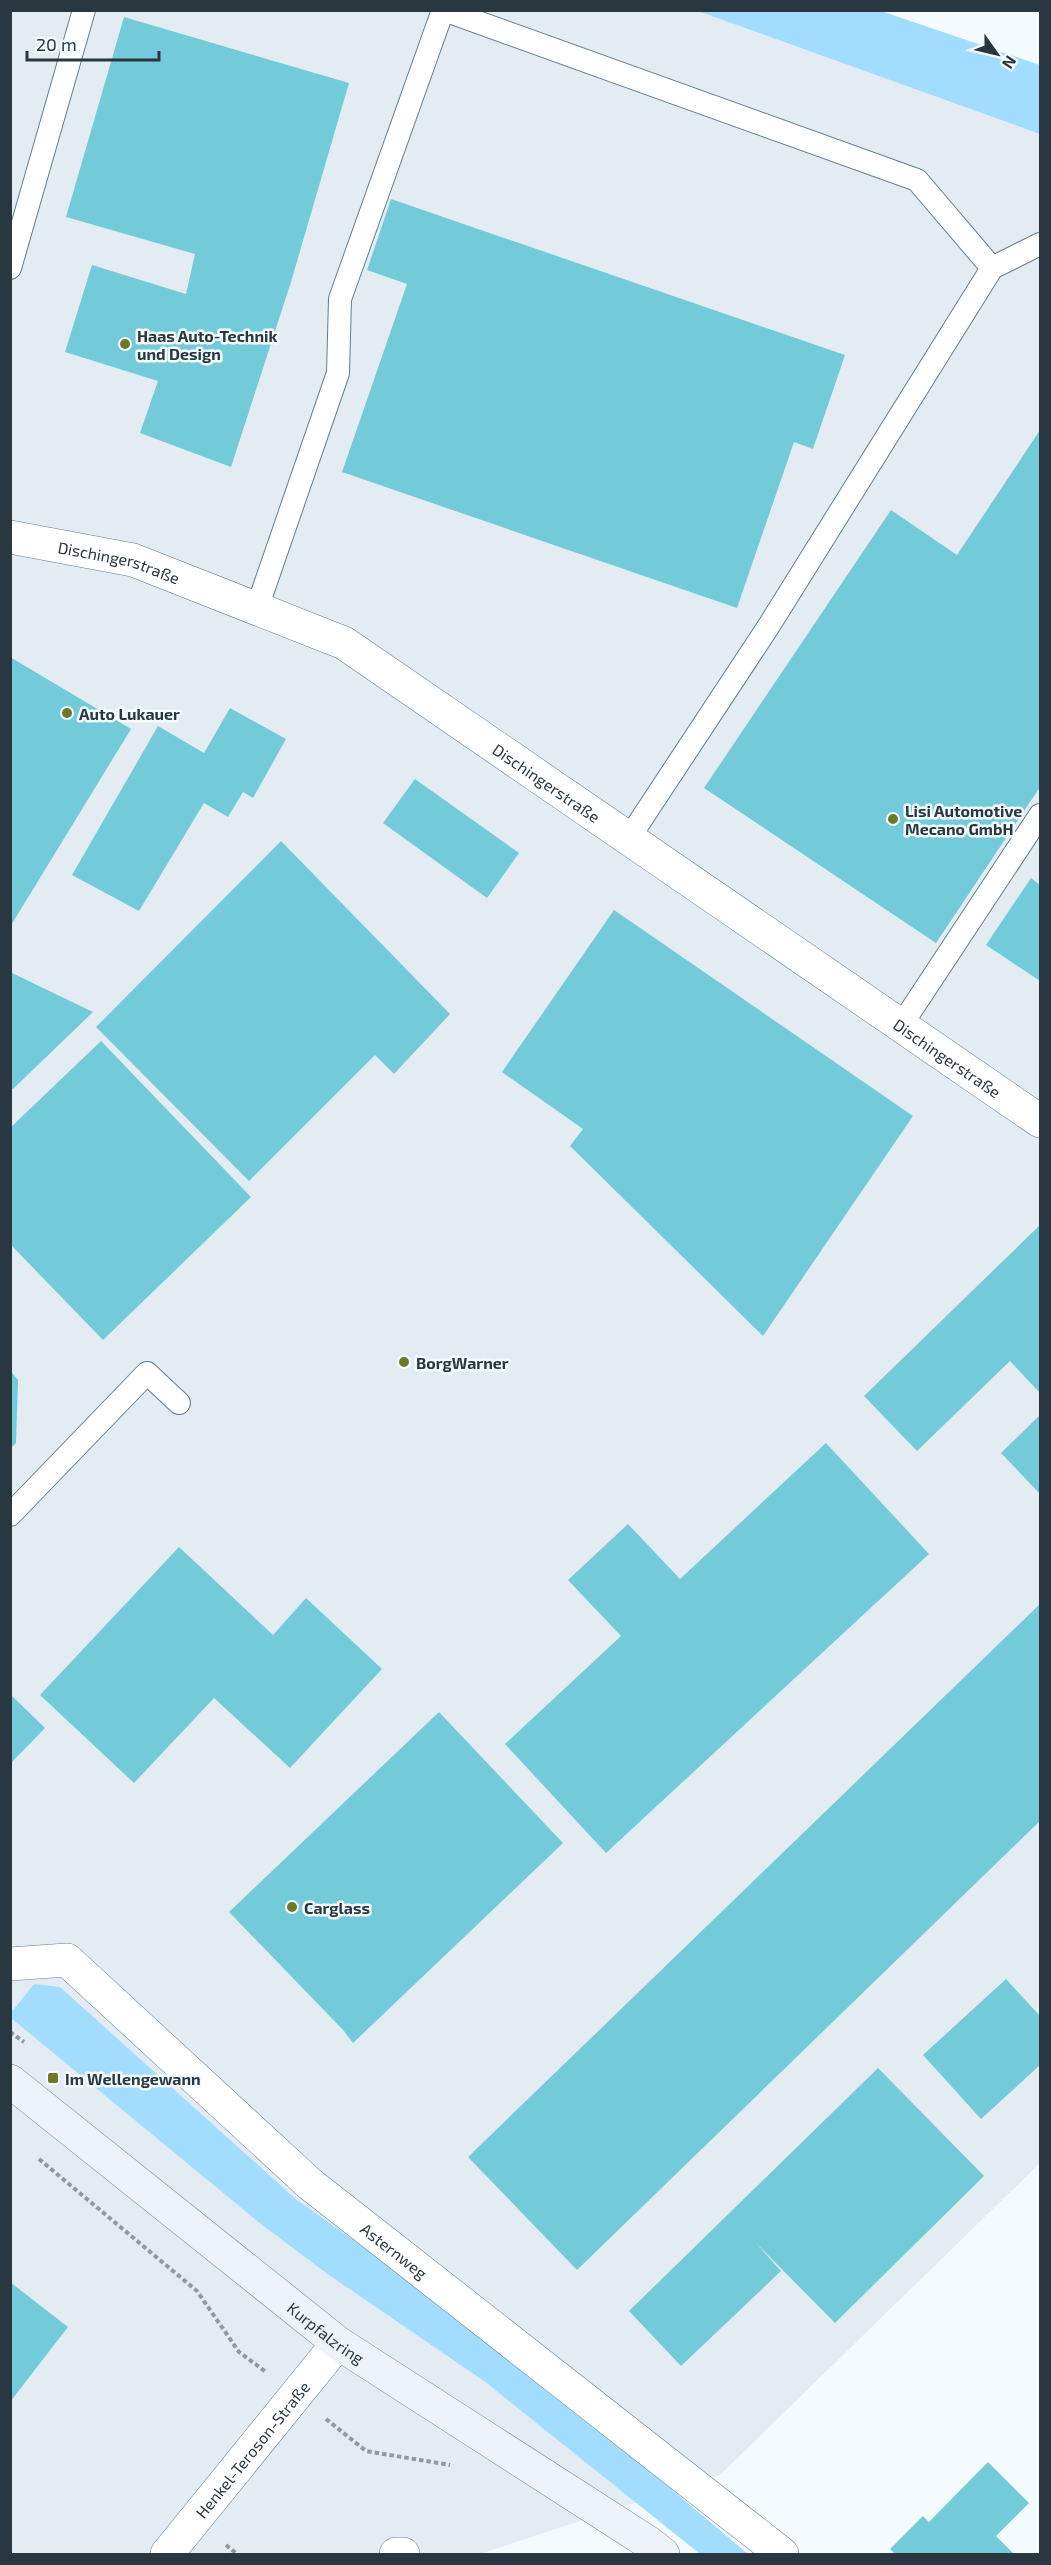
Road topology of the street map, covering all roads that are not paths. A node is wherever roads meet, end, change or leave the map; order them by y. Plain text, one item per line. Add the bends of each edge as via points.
1 (84, 10) edge
2 (444, 10) edge
3 (1041, 244) edge
4 (10, 268) edge
5 (992, 268) junction
6 (10, 537) edge
7 (257, 608) junction
8 (1041, 815) edge
9 (629, 838) junction
10 (902, 1024) junction
11 (1041, 1121) edge
12 (179, 1403) dead end
13 (10, 1515) edge
14 (10, 1964) edge
15 (10, 2081) edge
16 (338, 2343) junction
17 (167, 2554) edge
18 (396, 2554) edge
19 (403, 2554) edge
20 (663, 2554) edge
21 (782, 2554) edge

1 - 4 lane
2 - 5 lane via 917,180
2 - 7 lane via 340,299 338,373
3 - 5 lane
5 - 9 lane via 770,624
6 - 7 street, Dischingerstraße via 133,560
7 - 9 street, Dischingerstraße via 344,643
8 - 10 lane
9 - 10 street, Dischingerstraße
10 - 11 street, Dischingerstraße
12 - 13 lane via 147,1373
14 - 21 street, Asternweg via 67,1960 310,2184
15 - 16 main road, Kurpfalzring
16 - 17 street, Henkel-Teroson-Straße
16 - 20 main road, Kurpfalzring
18 - 19 street

